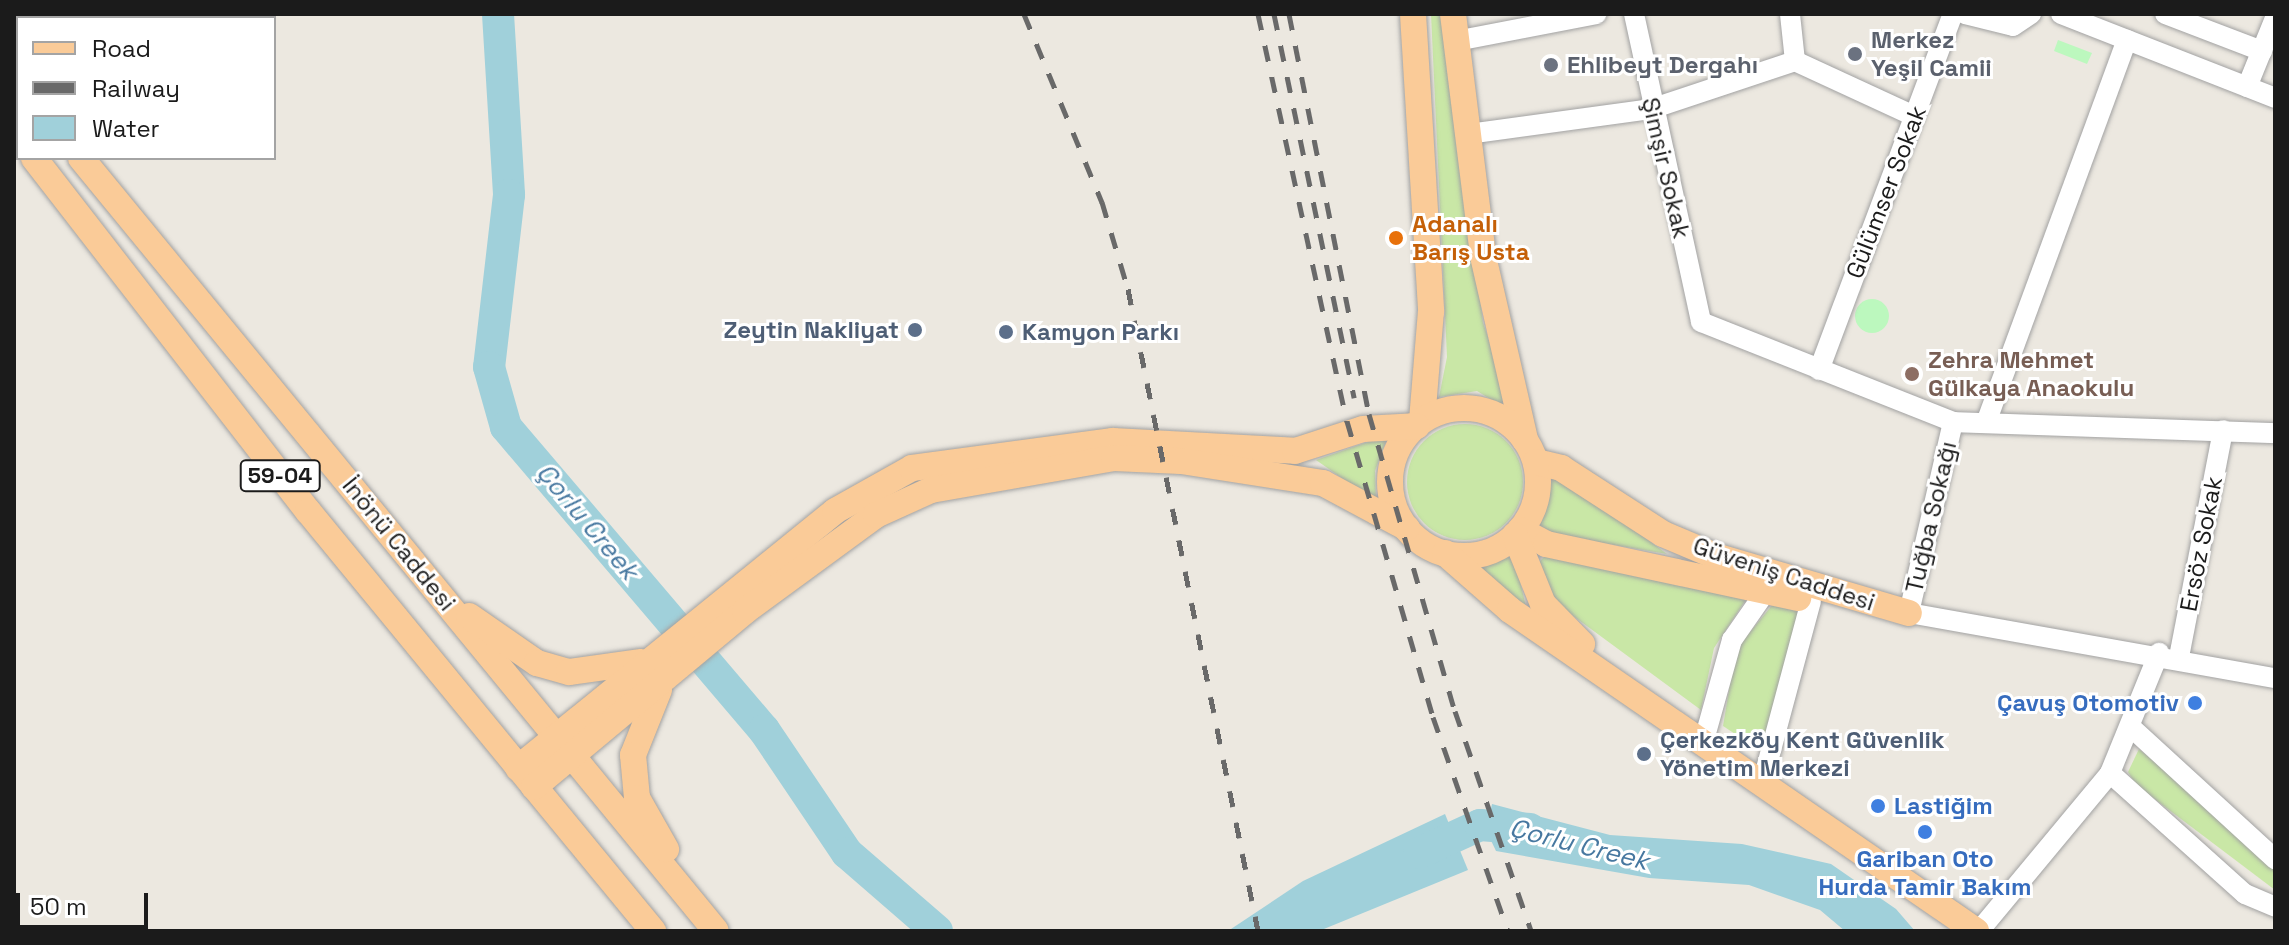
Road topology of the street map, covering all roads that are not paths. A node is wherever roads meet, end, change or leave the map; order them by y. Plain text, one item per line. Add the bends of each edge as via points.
1 (1413, 14) edge
2 (1453, 14) edge
3 (1596, 14) edge
4 (1634, 14) edge
5 (1790, 14) edge
6 (1953, 14) edge
7 (1965, 14) edge
8 (2031, 14) edge
9 (2061, 14) edge
10 (2165, 14) edge
11 (2275, 18) edge
12 (2127, 40) junction
13 (1456, 41) junction
14 (2262, 51) junction
15 (1795, 61) junction
16 (2247, 87) junction
17 (2275, 98) edge
18 (1651, 109) junction
19 (1914, 116) junction
20 (1468, 134) junction
21 (36, 160) edge
22 (83, 160) edge
23 (1819, 370) junction
24 (1987, 420) junction
25 (1953, 422) junction
26 (1419, 423) junction
27 (2223, 430) junction
28 (2275, 433) edge
29 (1530, 451) junction
30 (1407, 528) junction
31 (1517, 533) junction
32 (1445, 553) junction
33 (1766, 591) junction
34 (445, 598) junction
35 (1811, 601) junction
36 (739, 603) junction
37 (1909, 613) junction
38 (2169, 655) junction
39 (659, 668) junction
40 (2275, 678) edge
41 (1657, 709) junction
42 (2133, 729) junction
43 (1704, 740) junction
44 (564, 746) junction
45 (2110, 773) junction
46 (526, 778) junction
47 (1763, 780) junction
48 (2275, 859) edge
49 (2275, 907) edge
50 (698, 909) junction
51 (653, 931) edge
52 (716, 931) edge
53 (1978, 931) edge

1 - 26 main road via 1431,311
2 - 13 main road
3 - 13 street
4 - 18 street, Şimşir Sokak
5 - 15 street
6 - 19 street, Gülümser Sokak
7 - 8 street via 2013,26
9 - 12 street
10 - 14 street
11 - 14 street
12 - 16 street
12 - 24 street
13 - 20 main road
14 - 16 street
15 - 18 street
15 - 19 street
16 - 17 street
18 - 20 street
18 - 23 street, Şimşir Sokak via 1701,322
19 - 23 street, Gülümser Sokak
20 - 29 main road via 1483,256
21 - 46 main road, İnönü Caddesi / 59-04
22 - 34 main road, İnönü Caddesi / 59-04
23 - 25 street
24 - 25 street
24 - 27 street
25 - 37 street, Tuğba Sokağı
26 - 29 main road via 1468,408 1491,413
26 - 30 main road via 1394,459 1391,483
26 - 36 main road via 1363,429 1295,451 1113,441 912,468 835,511
27 - 28 street
27 - 38 street, Ersöz Sokak
29 - 31 main road via 1534,506
29 - 37 main road, Güveniş Caddesi via 1663,534 1715,556
30 - 32 main road
30 - 36 main road via 1323,483 1114,458 931,490 876,515
31 - 32 main road via 1489,552
31 - 33 main road, Güveniş Caddesi via 1546,544
31 - 41 main road via 1543,604
32 - 41 main road via 1510,610
33 - 35 main road, Güveniş Caddesi
33 - 43 street via 1732,640
34 - 39 main road via 537,663 569,672
34 - 44 main road, İnönü Caddesi / 59-04
35 - 37 main road, Güveniş Caddesi
35 - 47 street
36 - 39 main road
37 - 38 street, Güveniş Caddesi
38 - 40 street, Güveniş Caddesi
38 - 42 street, Ersöz Sokak
39 - 44 main road
39 - 50 main road via 633,755 637,798
41 - 43 main road
42 - 45 street, Ersöz Sokak
42 - 48 street
43 - 47 main road
44 - 46 main road
44 - 50 main road, İnönü Caddesi / 59-04
45 - 49 street via 2245,894
45 - 53 street, Ersöz Sokak
46 - 51 main road, İnönü Caddesi / 59-04
47 - 53 main road
50 - 52 main road, İnönü Caddesi / 59-04

